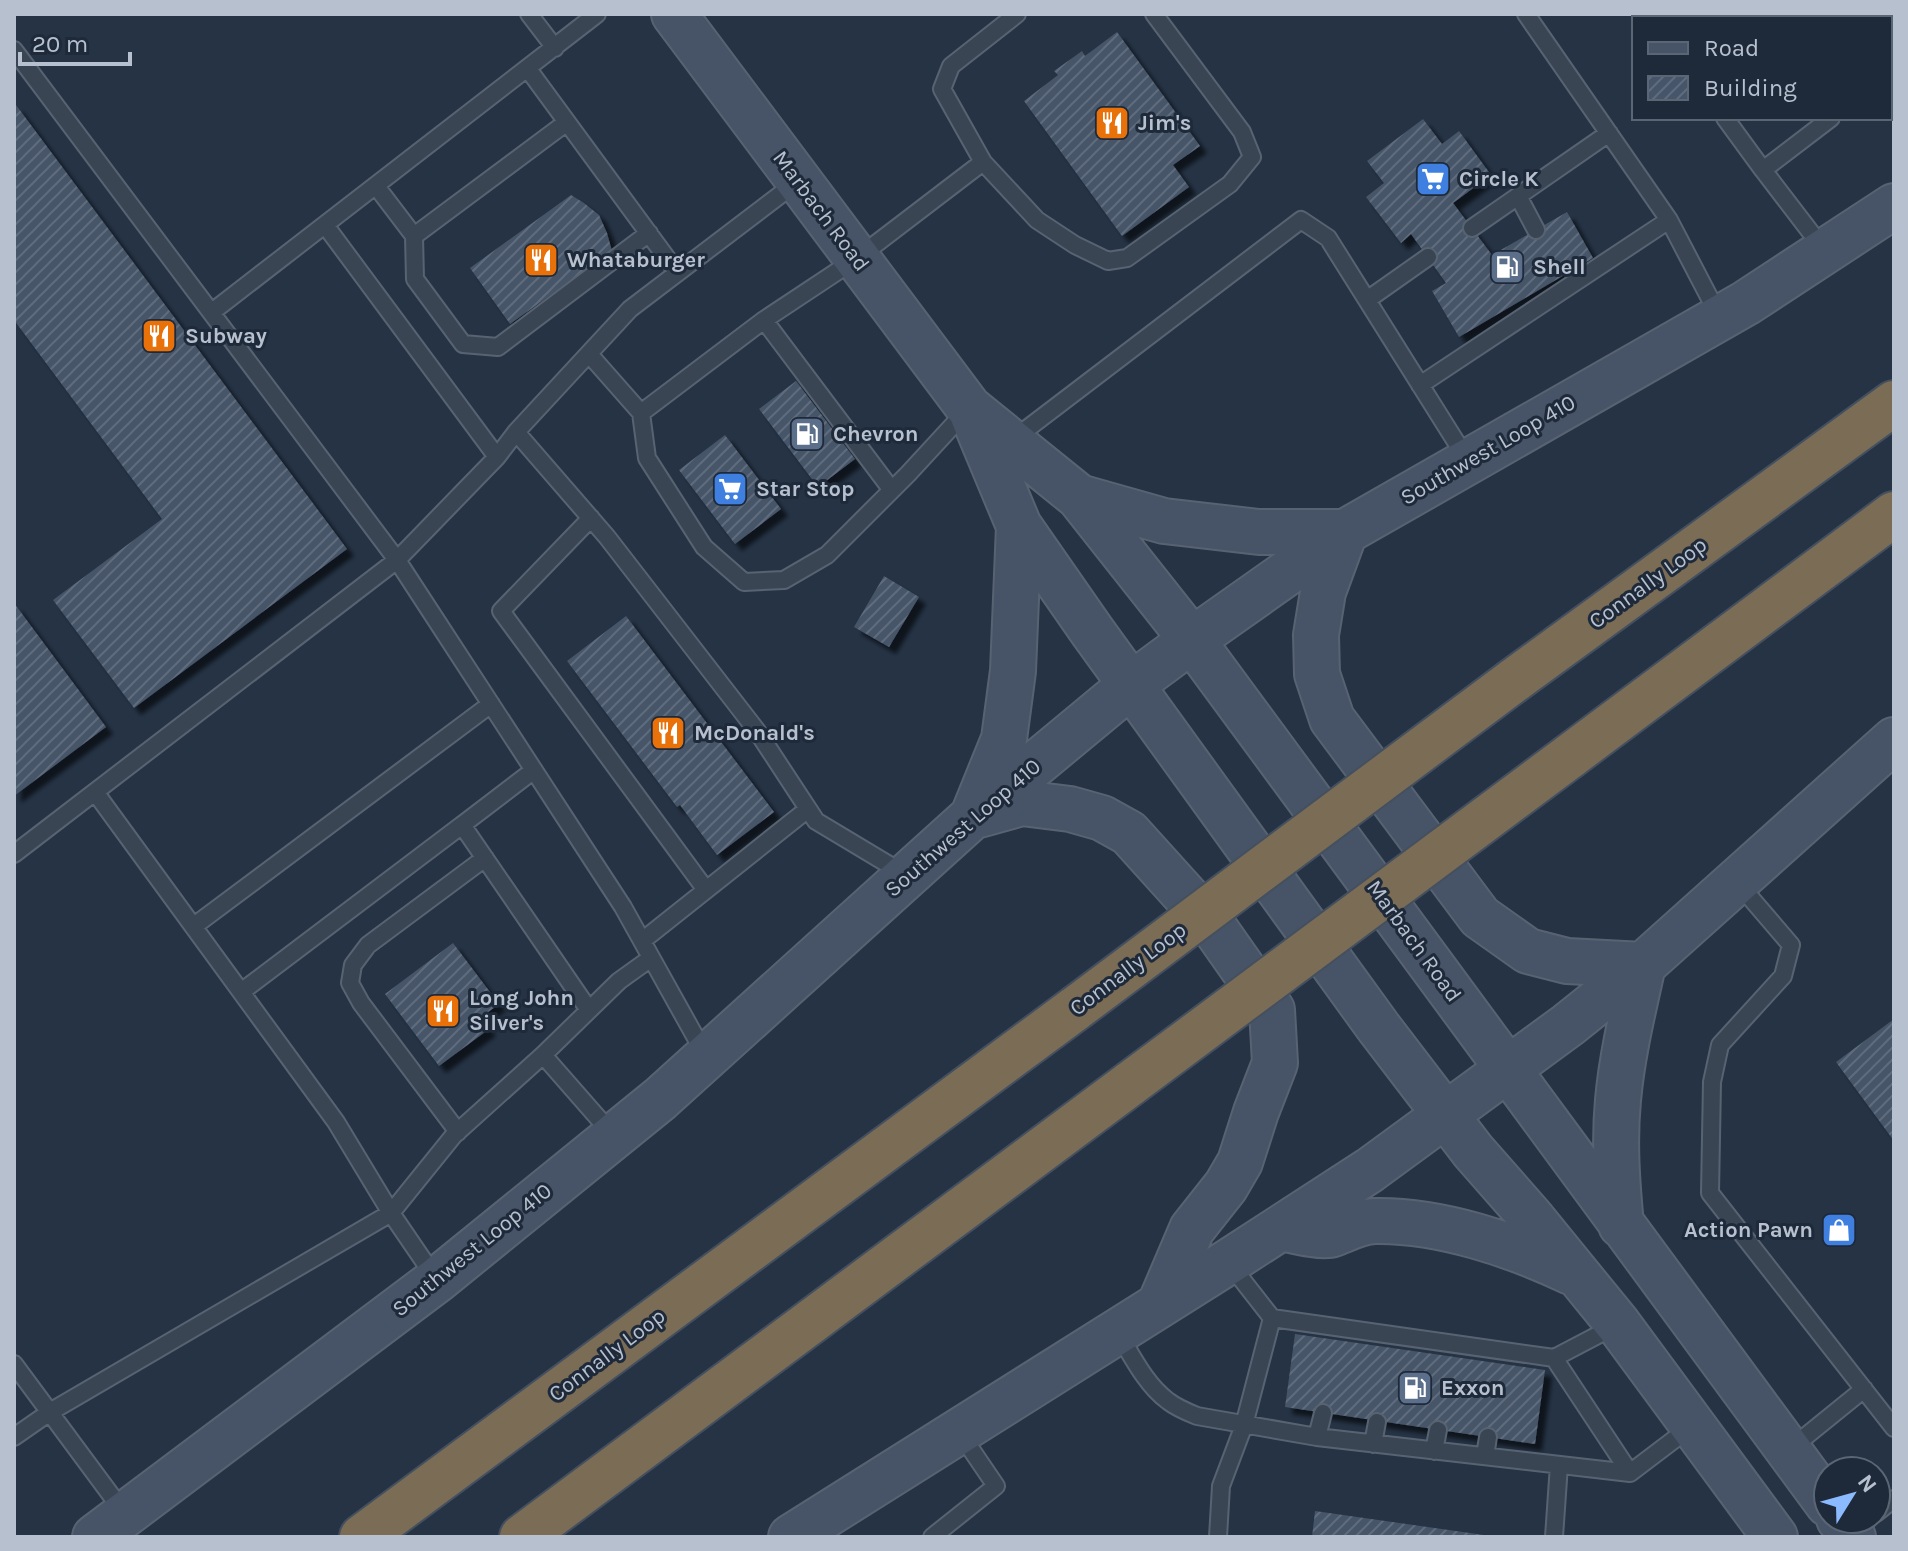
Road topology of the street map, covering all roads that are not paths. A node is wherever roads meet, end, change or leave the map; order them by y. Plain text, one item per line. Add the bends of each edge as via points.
1 (529, 14) edge
2 (597, 14) edge
3 (674, 14) edge
4 (1017, 14) edge
5 (1154, 14) edge
6 (1526, 14) edge
7 (555, 48) junction
8 (14, 50) edge
9 (528, 69) junction
10 (1726, 120) edge
11 (1828, 120) edge
12 (567, 122) junction
13 (1609, 133) junction
14 (983, 162) junction
15 (1763, 170) junction
16 (798, 181) junction
17 (376, 186) junction
18 (1518, 196) junction
19 (1894, 206) edge
20 (1669, 220) junction
21 (325, 225) junction
22 (1472, 228) dead end
23 (1536, 230) dead end
24 (649, 233) junction
25 (414, 236) junction
26 (1825, 251) junction
27 (1428, 257) dead end
28 (856, 259) junction
29 (677, 272) junction
30 (1367, 300) junction
31 (212, 312) junction
32 (1720, 317) junction
33 (764, 320) junction
34 (589, 354) junction
35 (1420, 385) junction
36 (1894, 403) edge
37 (969, 408) junction
38 (641, 413) junction
39 (516, 432) junction
40 (1010, 442) junction
41 (497, 457) junction
42 (1468, 461) junction
43 (891, 489) junction
44 (1079, 497) junction
45 (1894, 514) edge
46 (591, 518) junction
47 (1019, 526) junction
48 (1345, 532) junction
49 (1894, 544) edge
50 (397, 560) junction
51 (1192, 640) junction
52 (1131, 685) junction
53 (491, 704) junction
54 (1631, 710) junction
55 (1894, 740) edge
56 (534, 770) junction
57 (95, 792) junction
58 (808, 809) junction
59 (973, 816) junction
60 (462, 825) junction
61 (14, 854) edge
62 (485, 858) junction
63 (907, 875) junction
64 (1736, 881) junction
65 (706, 890) junction
66 (194, 926) junction
67 (642, 941) junction
68 (651, 958) junction
69 (1643, 965) junction
70 (241, 992) junction
71 (589, 1010) junction
72 (543, 1055) junction
73 (706, 1056) junction
74 (1508, 1069) junction
75 (1445, 1115) junction
76 (458, 1132) junction
77 (614, 1136) junction
78 (391, 1213) junction
79 (1621, 1225) junction
80 (1281, 1228) junction
81 (1228, 1262) junction
82 (1580, 1277) junction
83 (437, 1280) junction
84 (1160, 1304) junction
85 (1272, 1318) junction
86 (1618, 1324) junction
87 (1117, 1332) junction
88 (1554, 1358) junction
89 (14, 1364) edge
90 (1864, 1389) junction
91 (50, 1412) junction
92 (1323, 1413) dead end
93 (1377, 1422) dead end
94 (1244, 1425) junction
95 (1693, 1426) junction
96 (1894, 1428) edge
97 (1438, 1430) dead end
98 (959, 1431) junction
99 (14, 1437) edge
100 (1317, 1437) junction
101 (1488, 1437) dead end
102 (1373, 1444) junction
103 (1434, 1451) junction
104 (1787, 1451) junction
105 (1485, 1456) junction
106 (1559, 1465) junction
107 (1630, 1473) junction
108 (1812, 1478) edge
109 (110, 1526) edge
110 (362, 1537) edge
111 (522, 1537) edge
112 (791, 1537) edge
113 (932, 1537) edge
114 (1218, 1537) edge
115 (1554, 1537) edge
116 (1775, 1537) edge

1 - 7 lane
2 - 7 lane
3 - 16 main road, Marbach Road
4 - 14 lane via 951,66 942,89
5 - 14 lane via 1242,132 1252,157 1230,184 1127,258 1108,261 1037,220
6 - 13 lane
7 - 9 lane
8 - 31 lane
9 - 12 lane
9 - 17 lane
10 - 15 lane
11 - 15 lane
12 - 24 lane
12 - 25 lane
13 - 18 lane
13 - 20 lane
14 - 28 lane
15 - 26 lane
16 - 28 main road, Marbach Road
16 - 29 lane
17 - 21 lane
17 - 25 lane
18 - 22 lane
18 - 23 lane
19 - 26 main road, Southwest Loop 410
20 - 32 lane
20 - 35 lane via 1511,315
21 - 31 lane
21 - 41 lane
24 - 25 lane via 498,347 463,344 415,279
24 - 29 lane
26 - 32 main road, Southwest Loop 410
27 - 30 lane
28 - 33 lane
28 - 37 main road, Marbach Road
29 - 34 lane via 630,309
30 - 35 lane
30 - 40 lane via 1328,238 1301,220
31 - 50 lane
32 - 42 main road, Southwest Loop 410
33 - 38 lane
33 - 43 lane
34 - 38 lane
34 - 39 lane
35 - 42 lane
36 - 110 highway, Connally Loop, bridge
37 - 40 main road, Marbach Road
37 - 43 lane
37 - 47 main road, Marbach Road
38 - 43 lane via 647,458 704,547 744,582 784,580 827,555
39 - 41 lane
39 - 46 lane
40 - 44 main road, Marbach Road
41 - 50 lane
42 - 48 main road, Southwest Loop 410
44 - 48 main road via 1164,521 1259,532
44 - 51 main road, Marbach Road
45 - 54 highway
46 - 58 lane via 757,731
46 - 65 lane via 501,611
47 - 52 main road, Marbach Road
47 - 59 main road via 1013,671 1004,739
48 - 51 main road, Southwest Loop 410
48 - 69 main road via 1323,592 1316,635 1317,674 1332,719 1480,917 1528,951 1567,961
49 - 54 highway
50 - 53 lane
50 - 57 lane
51 - 52 main road, Southwest Loop 410
51 - 74 main road, Marbach Road
52 - 59 main road, Southwest Loop 410
52 - 75 main road, Marbach Road
53 - 56 lane
53 - 66 lane
54 - 111 highway, bridge
55 - 64 main road
56 - 60 lane
56 - 67 lane
57 - 61 lane
57 - 66 lane
58 - 63 lane via 816,821
58 - 65 lane
59 - 63 main road, Southwest Loop 410
59 - 84 main road via 1022,803 1070,809 1129,833 1213,926 1272,1010 1275,1063 1240,1162 1192,1229
60 - 62 lane
60 - 70 lane
62 - 71 lane
62 - 76 lane via 368,945 353,965 350,983
63 - 73 main road, Southwest Loop 410
64 - 69 main road
64 - 90 lane via 1791,945 1783,976 1720,1045 1712,1082 1710,1193
65 - 67 lane
66 - 70 lane
67 - 68 lane
68 - 71 lane
68 - 73 lane
69 - 74 main road
69 - 79 main road via 1618,1100
70 - 78 lane via 336,1122
71 - 72 lane
72 - 76 lane
72 - 77 lane
73 - 77 main road, Southwest Loop 410
74 - 75 main road
74 - 79 main road, Marbach Road
75 - 80 main road
75 - 82 main road, Marbach Road
76 - 78 lane
77 - 83 main road, Southwest Loop 410
78 - 83 lane
78 - 91 lane
79 - 104 main road, Marbach Road
80 - 81 main road
80 - 82 main road via 1329,1236 1371,1221 1410,1223 1505,1245
81 - 84 main road
81 - 85 lane
82 - 86 main road, Marbach Road
83 - 109 main road, Southwest Loop 410
84 - 87 main road
85 - 88 lane via 1337,1334 1505,1358
85 - 94 lane
86 - 88 lane
86 - 95 main road, Marbach Road
87 - 94 lane via 1167,1401 1197,1416
87 - 98 main road
88 - 107 lane
89 - 91 lane
90 - 96 lane
90 - 104 lane
91 - 99 lane
91 - 109 lane
92 - 100 lane
93 - 102 lane
94 - 100 lane
94 - 114 lane via 1221,1486
95 - 107 lane
95 - 116 main road, Marbach Road
97 - 103 lane
98 - 112 main road
98 - 113 lane via 996,1486
100 - 102 lane
101 - 105 lane
102 - 103 lane
103 - 105 lane
104 - 108 main road, Marbach Road
105 - 106 lane
106 - 107 lane
106 - 115 lane

